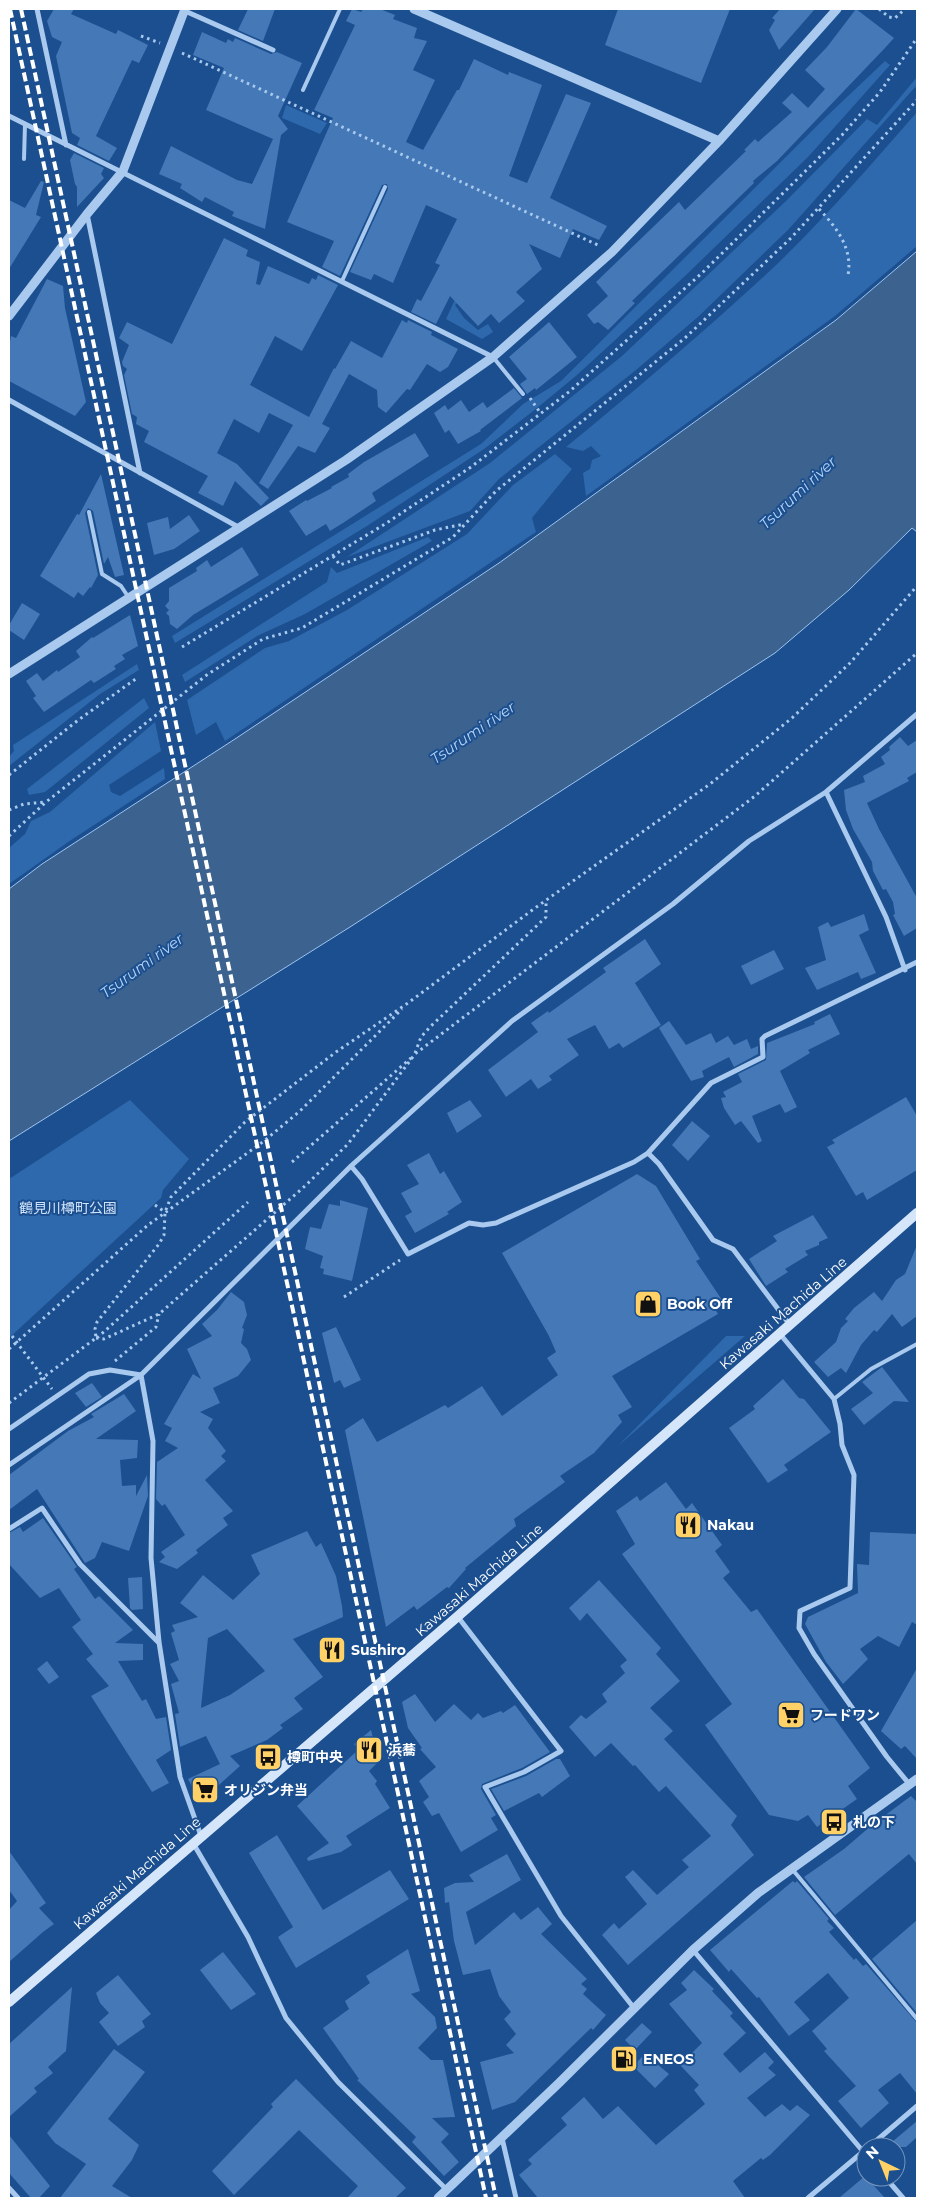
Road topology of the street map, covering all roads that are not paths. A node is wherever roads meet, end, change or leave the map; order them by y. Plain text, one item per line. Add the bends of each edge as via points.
1 (37, 9) edge
2 (340, 9) edge
3 (414, 9) edge
4 (837, 9) edge
5 (185, 10) edge
6 (273, 50) dead end
7 (303, 90) dead end
8 (9, 116) edge
9 (25, 124) junction
10 (720, 141) junction
11 (66, 145) junction
12 (24, 159) dead end
13 (123, 171) junction
14 (385, 187) dead end
15 (87, 214) junction
16 (342, 281) junction
17 (9, 316) edge
18 (493, 356) junction
19 (523, 394) dead end
20 (9, 400) edge
21 (140, 473) junction
22 (88, 512) dead end
23 (240, 528) junction
24 (129, 598) junction
25 (9, 674) edge
26 (917, 714) edge
27 (826, 792) junction
28 (917, 962) edge
29 (905, 970) junction
30 (648, 1153) junction
31 (351, 1166) junction
32 (917, 1213) edge
33 (790, 1326) junction
34 (780, 1334) junction
35 (917, 1344) edge
36 (142, 1376) junction
37 (834, 1399) junction
38 (9, 1429) edge
39 (9, 1465) edge
40 (9, 1529) edge
41 (457, 1617) junction
42 (159, 1642) junction
43 (915, 1782) edge
44 (197, 1840) junction
45 (792, 1869) junction
46 (692, 1950) junction
47 (9, 2002) edge
48 (634, 2008) junction
49 (917, 2019) edge
50 (917, 2106) edge
51 (882, 2137) edge
52 (502, 2138) junction
53 (856, 2139) edge
54 (856, 2159) edge
55 (894, 2187) edge
56 (9, 2188) edge
57 (447, 2190) junction
58 (18, 2198) edge
59 (438, 2198) edge
60 (516, 2198) edge
61 (808, 2198) edge
62 (903, 2198) edge

1 - 11 street
2 - 7 lane
3 - 10 street
4 - 10 street
5 - 6 street
5 - 13 street
8 - 9 street
9 - 11 street
9 - 12 lane
10 - 18 street via 612,252
11 - 13 street
13 - 15 street
13 - 16 street
14 - 16 lane
15 - 17 street
15 - 21 street
16 - 18 street
18 - 19 lane
18 - 23 street via 346,460
20 - 21 street
21 - 23 street
22 - 24 lane via 102,574 121,586
23 - 24 street
24 - 25 street
26 - 27 street
27 - 29 street via 886,917
27 - 31 street via 749,841 673,904 512,1021
28 - 29 street
29 - 30 street via 766,1036 762,1039 763,1057 711,1083
30 - 31 street via 496,1223 470,1223 408,1254
30 - 33 street via 713,1240 733,1249
31 - 36 street
32 - 33 main road, Kawasaki Machida Line
33 - 34 main road, Kawasaki Machida Line
34 - 37 street
34 - 41 main road, Kawasaki Machida Line
35 - 37 lane via 872,1369
36 - 38 street via 110,1370 89,1374
36 - 39 street
36 - 42 street via 153,1441 152,1558
37 - 43 street via 842,1445 854,1475 850,1588 800,1611 799,1628 819,1662
40 - 42 street via 42,1508 80,1564
41 - 44 main road, Kawasaki Machida Line
41 - 48 street via 561,1751 524,1772 484,1787 561,1916
42 - 44 street via 180,1777
43 - 45 street
44 - 47 main road, Kawasaki Machida Line
44 - 57 street via 248,1936 286,2018 338,2082
45 - 46 street via 758,1893
45 - 49 lane
46 - 48 street
46 - 53 street
48 - 52 street
50 - 51 street
52 - 57 street
52 - 60 street
54 - 61 street
55 - 62 street
56 - 58 street
57 - 59 street

